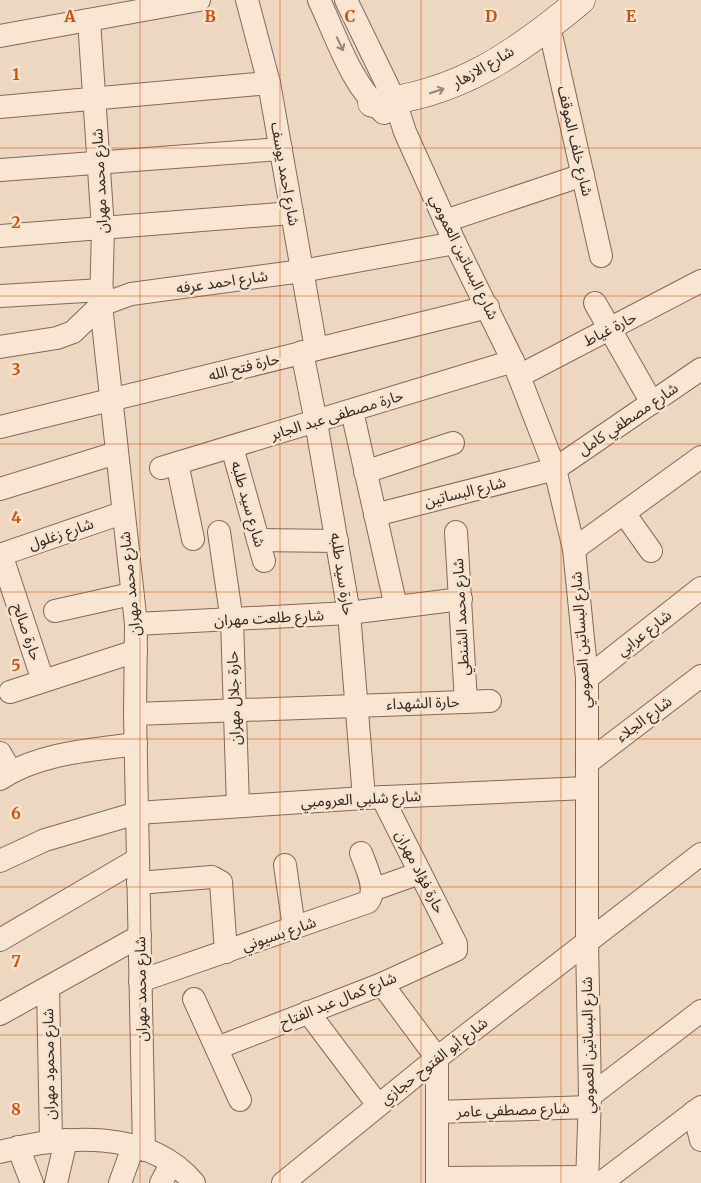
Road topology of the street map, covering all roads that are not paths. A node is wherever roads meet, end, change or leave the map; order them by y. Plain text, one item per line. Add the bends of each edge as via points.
1 (199, 0) edge
2 (247, 0) edge
3 (319, 0) edge
4 (346, 0) edge
5 (581, 0) edge
6 (121, 7) edge
7 (89, 20) junction
8 (550, 26) junction
9 (0, 36) edge
10 (269, 83) junction
11 (95, 98) junction
12 (383, 102) junction
13 (0, 107) edge
14 (281, 149) junction
15 (99, 162) junction
16 (0, 170) edge
17 (583, 175) junction
18 (292, 214) junction
19 (445, 221) junction
20 (103, 229) junction
21 (0, 236) edge
22 (455, 243) junction
23 (601, 256) dead end
24 (302, 271) junction
25 (701, 281) edge
26 (0, 296) edge
27 (101, 298) junction
28 (595, 304) dead end
29 (488, 307) junction
30 (610, 329) junction
31 (0, 347) edge
32 (309, 350) junction
33 (516, 368) junction
34 (701, 369) edge
35 (111, 400) junction
36 (652, 404) junction
37 (352, 411) junction
38 (316, 422) junction
39 (0, 427) edge
40 (453, 443) dead end
41 (232, 447) junction
42 (116, 453) junction
43 (701, 457) edge
44 (555, 469) junction
45 (365, 472) junction
46 (0, 489) edge
47 (122, 513) junction
48 (624, 513) junction
49 (375, 515) junction
50 (219, 532) dead end
51 (456, 532) dead end
52 (193, 539) dead end
53 (258, 540) junction
54 (337, 541) junction
55 (574, 549) junction
56 (651, 550) dead end
57 (0, 554) edge
58 (264, 561) dead end
59 (701, 588) edge
60 (131, 594) junction
61 (461, 599) junction
62 (396, 607) junction
63 (55, 610) dead end
64 (349, 614) junction
65 (232, 621) junction
66 (136, 624) junction
67 (136, 650) junction
68 (701, 676) edge
69 (586, 678) junction
70 (44, 681) junction
71 (10, 692) dead end
72 (490, 701) dead end
73 (466, 702) junction
74 (357, 706) junction
75 (234, 710) junction
76 (135, 714) junction
77 (136, 744) junction
78 (587, 763) junction
79 (4, 768) edge
80 (586, 788) junction
81 (373, 798) junction
82 (238, 806) junction
83 (137, 813) junction
84 (361, 853) dead end
85 (701, 854) edge
86 (138, 859) junction
87 (0, 861) edge
88 (285, 865) dead end
89 (420, 873) junction
90 (138, 883) junction
91 (372, 890) junction
92 (294, 928) junction
93 (140, 936) junction
94 (0, 940) edge
95 (586, 940) junction
96 (456, 948) joint
97 (226, 952) junction
98 (140, 982) junction
99 (382, 984) junction
100 (48, 988) junction
101 (194, 999) dead end
102 (308, 1012) junction
103 (701, 1012) edge
104 (0, 1014) edge
105 (217, 1048) junction
106 (437, 1058) junction
107 (240, 1100) dead end
108 (590, 1102) junction
109 (378, 1105) junction
110 (698, 1110) edge
111 (437, 1112) junction
112 (59, 1140) junction
113 (701, 1140) edge
114 (9, 1149) edge
115 (138, 1149) junction
116 (166, 1173) edge
117 (437, 1181) edge
118 (592, 1181) edge
119 (32, 1183) edge
120 (56, 1183) edge
121 (120, 1183) edge
122 (194, 1183) edge
123 (284, 1183) edge

1 - 6 street
2 - 10 street, شارع احمد يوسف
3 -> 12 street, شارع البساتين العمومي via 360,88
4 - 12 street, شارع البساتين العمومي
5 - 8 street, شارع الازهار
6 - 7 street
7 - 9 street
7 - 11 street, شارع محمد مهران
12 -> 8 street, شارع الازهار via 433,92 468,78
8 - 17 street, شارع خلف الموقف
10 - 11 street
10 - 14 street, شارع احمد يوسف
11 - 13 street
11 - 15 street, شارع محمد مهران
12 - 19 street, شارع البساتين العمومي via 405,132
14 - 15 street
14 - 18 street, شارع احمد يوسف
15 - 16 street
15 - 20 street, شارع محمد مهران
17 - 19 street
17 - 23 street, شارع خلف الموقف
18 - 20 street
18 - 24 street, شارع احمد يوسف
19 - 22 street, شارع البساتين العمومي
20 - 21 street
20 - 27 street, شارع محمد مهران
22 - 24 street, شارع احمد عرفه
22 - 29 street, شارع البساتين العمومي
24 - 27 street, شارع احمد عرفه
24 - 32 street, شارع احمد يوسف
25 - 30 street, حارة غياط
26 - 27 street
27 - 31 street, شارع احمد عرفه via 73,332 57,338
27 - 35 street, شارع محمد مهران
28 - 30 street
29 - 32 street, حارة فتح الله
29 - 33 street, شارع البساتين العمومي
30 - 33 street, حارة غياط
30 - 36 street
32 - 35 street, حارة فتح الله
32 - 38 street, حارة سيد طلبه
33 - 37 street, حارة مصطفى عبد الجابر
33 - 44 street, شارع البساتين العمومي
34 - 36 street, شارع مصطفي كامل
35 - 39 street, حارة فتح الله
35 - 42 street, شارع محمد مهران
36 - 44 street, شارع مصطفي كامل
37 - 38 street, حارة مصطفى عبد الجابر
37 - 45 street
38 - 41 street, حارة مصطفى عبد الجابر
38 - 54 street, حارة سيد طلبه
40 - 45 street
41 - 52 street, حارة مصطفى عبد الجابر via 169,465
41 - 53 street, شارع سيد طلبه
42 - 46 street
42 - 47 street, شارع محمد مهران
43 - 48 street
44 - 49 street, شارع البساتين
44 - 55 street, شارع البساتين العمومي
45 - 49 street
47 - 57 street, شارع زغلول
47 - 60 street, شارع محمد مهران
48 - 55 street
48 - 56 street
49 - 62 street
50 - 65 street, حارة جلال مهران
51 - 61 street, شارع محمد الشنطي
53 - 54 street
53 - 58 street, شارع سيد طلبه
54 - 64 street, حارة سيد طلبه
55 - 69 street, شارع البساتين العمومي
57 - 70 street, حارة صالح
59 - 69 street, شارع عرابي
60 - 63 street
60 - 66 street, شارع محمد مهران
61 - 62 street, شارع طلعت مهران
61 - 73 street, شارع محمد الشنطي
62 - 64 street, شارع طلعت مهران
64 - 65 street, شارع طلعت مهران
64 - 74 street, حارة سيد طلبه
65 - 66 street, شارع طلعت مهران
65 - 75 street, حارة جلال مهران
66 - 67 street, شارع محمد مهران
67 - 70 street, حارة صالح
67 - 76 street, شارع محمد مهران
68 - 78 street, شارع الجلاء
69 - 78 street, شارع البساتين العمومي
70 - 71 street, حارة صالح
72 - 73 street, حارة الشهداء
73 - 74 street, حارة الشهداء
74 - 75 street, حارة الشهداء
74 - 81 street, حارة سيد طلبه
75 - 76 street, حارة الشهداء
75 - 82 street, حارة جلال مهران
76 - 77 street, شارع محمد مهران
77 - 79 street via 83,751
77 - 83 street, شارع محمد مهران
78 - 80 street, شارع البساتين العمومي
80 - 81 street, شارع شلبي العرومبي
80 - 95 street, شارع البساتين العمومي
81 - 82 street, شارع شلبي العرومبي
81 - 89 street, حارة فؤاد مهران
82 - 83 street, شارع شلبي العرومبي
83 - 86 street, شارع محمد مهران
83 - 87 street, شارع شلبي العرومبي via 45,840
84 - 91 street
85 - 95 street, شارع أبو الفتوح حجازي
86 - 90 street, شارع محمد مهران
86 - 94 street
88 - 92 street
89 - 91 street
89 - 96 street, حارة فؤاد مهران
90 - 93 street, شارع محمد مهران
90 - 97 street via 218,879 221,882
91 - 92 street, شارع بسيوني via 368,902
92 - 97 street, شارع بسيوني
93 - 98 street, شارع محمد مهران
93 - 100 street
95 - 106 street, شارع أبو الفتوح حجازي
95 - 108 street, شارع البساتين العمومي
96 - 99 street, شارع كمال عبد الفتاح
97 - 98 street, شارع بسيوني
98 - 115 street, شارع محمد مهران
99 - 102 street, شارع كمال عبد الفتاح
99 - 106 street
100 - 104 street
100 - 112 street, شارع محمود مهران
101 - 105 street
102 - 105 street, شارع كمال عبد الفتاح
102 - 109 street
103 - 108 street
105 - 107 street
106 - 109 street, شارع أبو الفتوح حجازي
106 - 111 street
108 - 111 street, شارع مصطفي عامر
108 - 118 street, شارع البساتين العمومي
109 - 123 street, شارع أبو الفتوح حجازي
110 - 113 street
110 - 118 street
111 - 117 street
112 - 114 street
112 - 115 street via 115,1142
112 - 120 street, شارع محمود مهران
114 - 119 street
115 - 116 street
115 - 121 street
116 - 122 street via 185,1173
117 - 118 street

